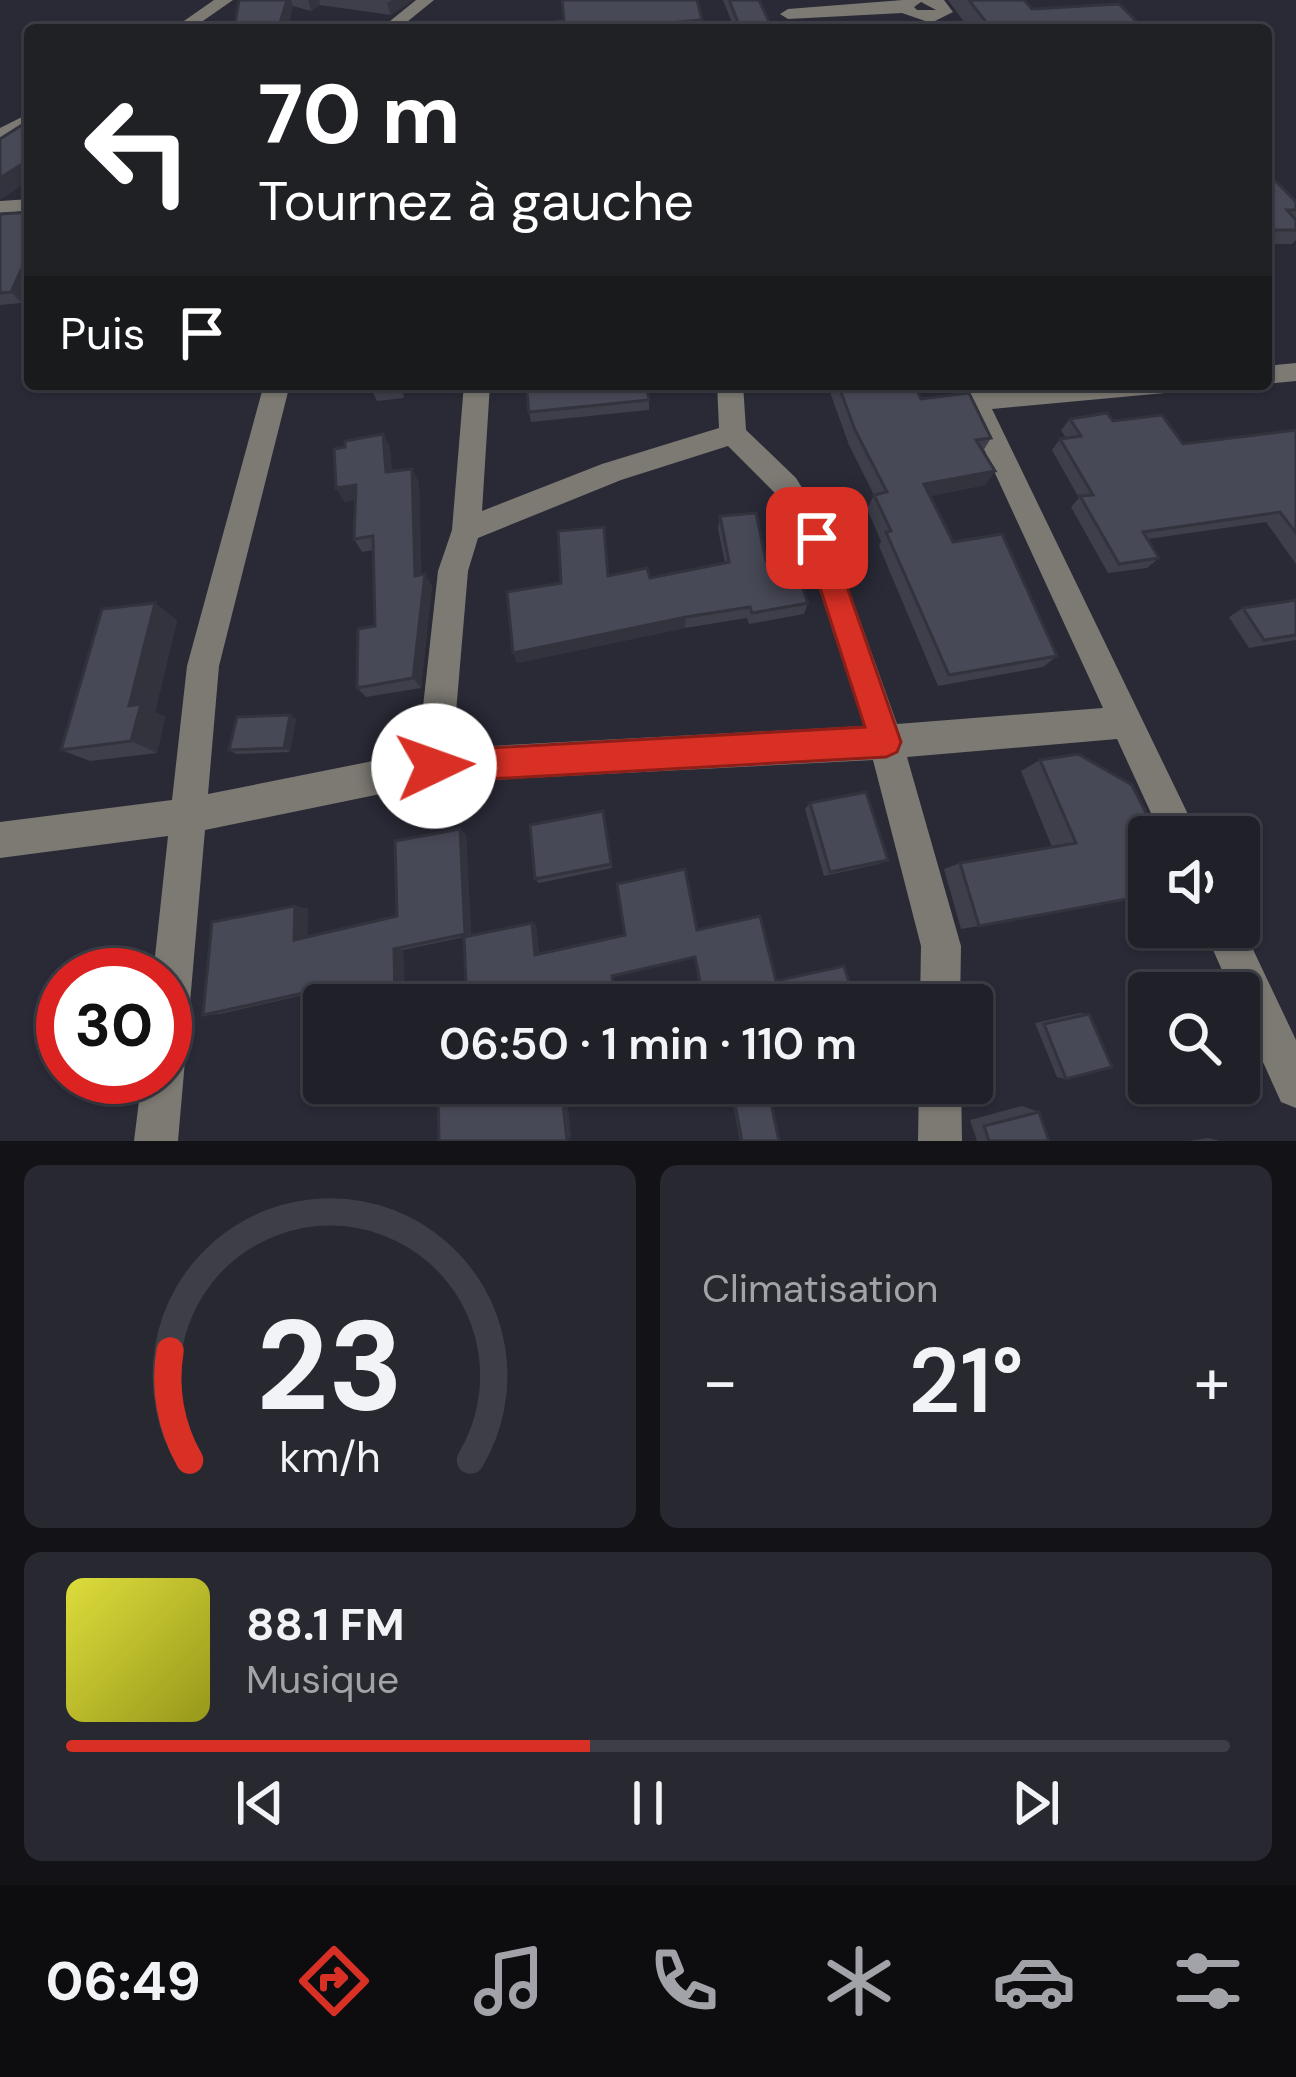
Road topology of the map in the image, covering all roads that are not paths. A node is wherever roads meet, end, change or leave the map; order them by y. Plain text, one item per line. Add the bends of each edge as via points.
1 (225, 0) edge
2 (426, 0) edge
3 (928, 0) edge
4 (910, 4) edge
5 (789, 15) edge
6 (188, 24) edge
7 (395, 24) edge
8 (1280, 374) edge
9 (276, 390) edge
10 (477, 390) edge
11 (730, 390) edge
12 (1020, 390) edge
13 (971, 392) edge
14 (1296, 397) edge
15 (733, 434) junction
16 (466, 530) junction
17 (1128, 722) junction
18 (886, 742) junction
19 (434, 766) junction
20 (192, 815) junction
21 (1171, 816) edge
22 (0, 840) edge
23 (177, 948) edge
24 (1232, 948) edge
25 (940, 984) edge
26 (1296, 1087) edge
27 (160, 1104) edge
28 (940, 1104) edge
29 (156, 1141) edge
30 (940, 1141) edge

1 - 6 street
2 - 7 street
3 - 4 street via 945,12 924,18
4 - 5 street
8 - 14 street
9 - 20 street via 203,666
10 - 16 street
11 - 15 street
12 - 13 street
13 - 17 street
15 - 16 street
15 - 18 street via 786,486 817,538
16 - 19 street via 453,571
17 - 18 street
17 - 21 street
18 - 19 street
18 - 25 street via 940,946
19 - 20 street
20 - 22 street
20 - 23 street
24 - 26 street
27 - 29 street
28 - 30 street

